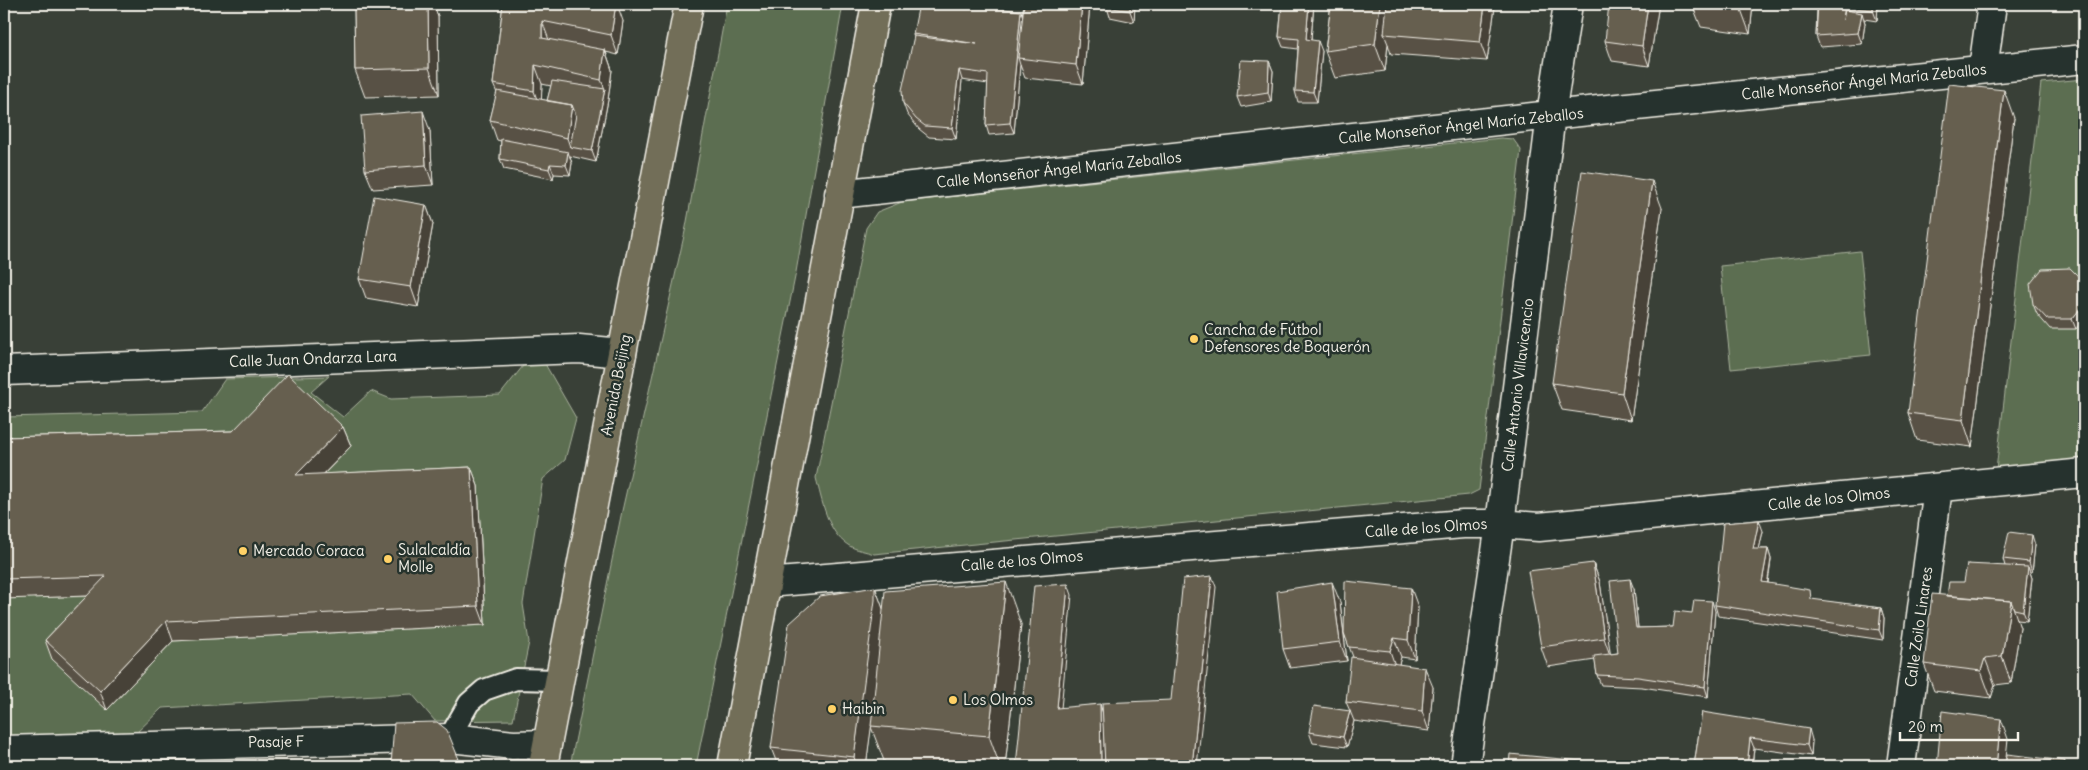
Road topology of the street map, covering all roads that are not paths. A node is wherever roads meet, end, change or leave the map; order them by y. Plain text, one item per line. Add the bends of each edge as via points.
1 (689, 4) edge
2 (876, 4) edge
3 (1568, 4) edge
4 (1992, 4) edge
5 (2084, 59) edge
6 (1983, 69) junction
7 (1551, 115) junction
8 (839, 194) junction
9 (622, 353) junction
10 (4, 371) edge
11 (2084, 473) edge
12 (1938, 488) junction
13 (1500, 524) junction
14 (767, 583) junction
15 (559, 680) junction
16 (449, 738) junction
17 (4, 750) edge
18 (545, 755) edge
19 (732, 766) edge
20 (1465, 766) edge
21 (1901, 766) edge

1 - 9 main road, Avenida Beijing
2 - 8 main road
3 - 7 street, Calle Antonio Villavicencio
4 - 6 street
5 - 6 street, Calle Monseñor Ángel María Zeballos
6 - 7 street, Calle Monseñor Ángel María Zeballos
7 - 8 street, Calle Monseñor Ángel María Zeballos
7 - 13 street, Calle Antonio Villavicencio
8 - 14 main road
9 - 10 street, Calle Juan Ondarza Lara via 579,350
9 - 15 main road, Avenida Beijing
11 - 12 street, Calle de los Olmos
12 - 13 street, Calle de los Olmos via 1539,527
12 - 21 street, Calle Zoilo Linares
13 - 14 street, Calle de los Olmos via 1463,524
13 - 20 street, Calle Antonio Villavicencio
14 - 19 main road
15 - 16 lane via 516,679 484,690 469,703
15 - 18 main road, Avenida Beijing
16 - 17 street, Pasaje F
16 - 18 street, Pasaje F via 513,744

